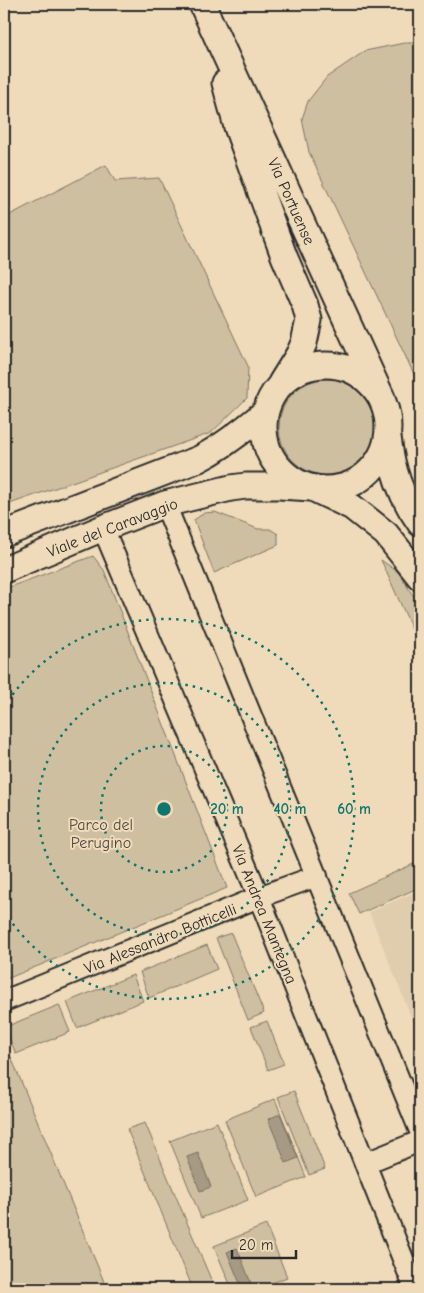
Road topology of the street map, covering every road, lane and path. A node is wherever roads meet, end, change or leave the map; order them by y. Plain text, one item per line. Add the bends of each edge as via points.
1 (202, 4) edge
2 (282, 383) junction
3 (382, 398) junction
4 (265, 412) junction
5 (388, 437) junction
6 (312, 488) junction
7 (165, 504) junction
8 (420, 523) edge
9 (103, 528) junction
10 (4, 534) edge
11 (4, 570) edge
12 (420, 577) edge
13 (317, 876) junction
14 (259, 897) junction
15 (4, 1002) edge
16 (420, 1131) edge
17 (420, 1142) edge
18 (366, 1163) junction
19 (415, 1289) edge

1 - 2 street, Via Portuense via 237,127 310,320 300,354
1 - 3 street, Via Portuense
2 - 3 street via 297,371 316,365 335,365 362,376
2 - 4 street
3 - 5 street via 388,417
4 - 6 street via 264,432 268,451 279,468 294,481
4 - 10 street, Viale del Caravaggio via 231,440 198,459
5 - 6 street via 382,456 370,473 333,490
5 - 8 street via 398,484
6 - 7 street, Viale del Caravaggio via 246,486
6 - 12 street via 352,507 386,534
7 - 9 street, Viale del Caravaggio
7 - 13 street
9 - 11 street, Viale del Caravaggio
9 - 14 street, Via Andrea Mantegna
13 - 14 street, Via Alessandro Botticelli
13 - 16 street
14 - 15 street, Via Alessandro Botticelli
14 - 18 street, Via Andrea Mantegna
17 - 18 street
18 - 19 street, Via Andrea Mantegna

